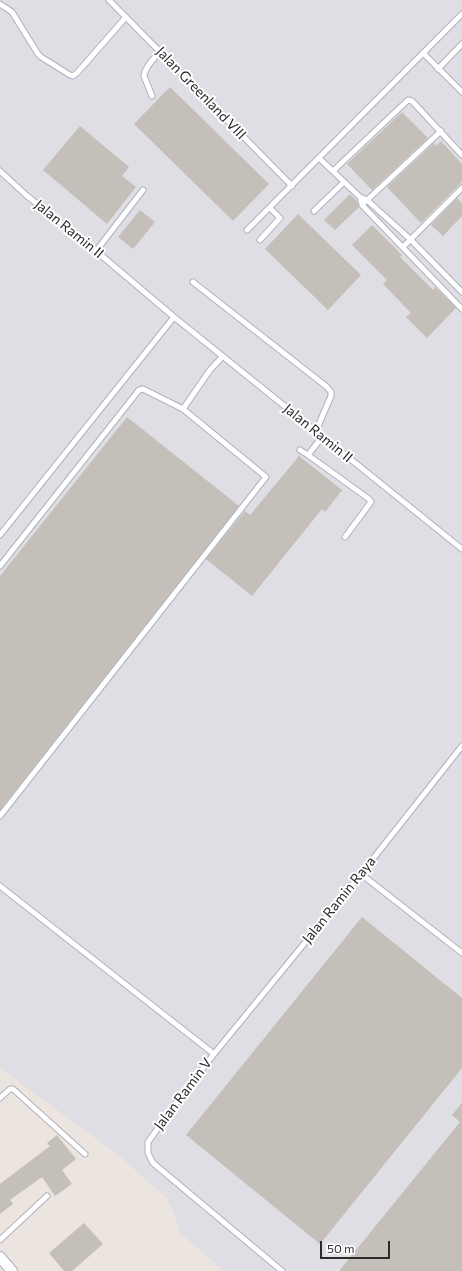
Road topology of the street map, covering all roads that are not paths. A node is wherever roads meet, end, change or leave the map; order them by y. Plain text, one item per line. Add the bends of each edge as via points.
1 (109, 0) edge
2 (0, 4) edge
3 (462, 14) edge
4 (126, 17) junction
5 (462, 44) edge
6 (160, 52) junction
7 (423, 53) junction
8 (438, 69) junction
9 (462, 92) edge
10 (152, 96) dead end
11 (441, 132) junction
12 (462, 155) edge
13 (320, 158) junction
14 (0, 171) edge
15 (333, 171) junction
16 (344, 182) junction
17 (292, 186) junction
18 (462, 188) edge
19 (143, 190) dead end
20 (360, 197) junction
21 (367, 200) junction
22 (362, 205) junction
23 (270, 208) junction
24 (314, 211) dead end
25 (247, 230) dead end
26 (410, 239) junction
27 (260, 240) dead end
28 (403, 247) junction
29 (96, 251) junction
30 (193, 282) dead end
31 (462, 292) edge
32 (462, 309) edge
33 (174, 317) junction
34 (223, 356) junction
35 (183, 409) junction
36 (316, 432) junction
37 (322, 437) junction
38 (300, 450) dead end
39 (308, 456) junction
40 (0, 535) edge
41 (345, 537) dead end
42 (462, 549) edge
43 (0, 566) edge
44 (462, 746) edge
45 (0, 816) edge
46 (361, 874) junction
47 (0, 886) edge
48 (462, 953) edge
49 (214, 1054) junction
50 (0, 1098) edge
51 (85, 1154) dead end
52 (47, 1196) dead end
53 (0, 1240) edge
54 (0, 1257) edge
55 (12, 1271) edge
56 (282, 1271) edge

1 - 4 lane, Jalan Greenland VIII
2 - 4 lane via 12,12 41,57 74,76
3 - 7 lane
4 - 6 lane, Jalan Greenland VIII
5 - 8 lane
6 - 10 lane via 144,73
6 - 17 lane, Jalan Greenland VIII
7 - 8 lane
7 - 13 lane
8 - 9 lane
11 - 12 lane
11 - 15 lane via 408,100
11 - 21 lane
13 - 15 lane
13 - 17 lane
14 - 29 lane, Jalan Ramin II
15 - 16 lane
16 - 20 lane
16 - 24 lane
17 - 23 lane
18 - 26 lane
19 - 29 lane
20 - 21 lane
20 - 22 lane
21 - 22 lane
21 - 26 lane
22 - 28 lane
23 - 25 lane
23 - 27 lane via 280,218
26 - 28 lane
26 - 31 lane
28 - 32 lane
29 - 33 lane, Jalan Ramin II
30 - 36 lane via 327,387 331,396
33 - 34 lane, Jalan Ramin II
33 - 40 lane
34 - 35 lane
34 - 36 lane, Jalan Ramin II
35 - 43 lane via 145,390 139,390
35 - 45 lane via 266,477
36 - 37 lane, Jalan Ramin II
37 - 39 lane
37 - 42 lane, Jalan Ramin II
38 - 39 lane
39 - 41 lane via 370,500 370,504
44 - 46 lane, Jalan Ramin Raya
46 - 48 lane
46 - 49 lane, Jalan Ramin Raya
47 - 49 lane, Jalan Ramin V
49 - 56 lane, Jalan Ramin V via 148,1142 148,1153 153,1163
50 - 51 lane via 13,1089
52 - 53 lane
54 - 55 street

